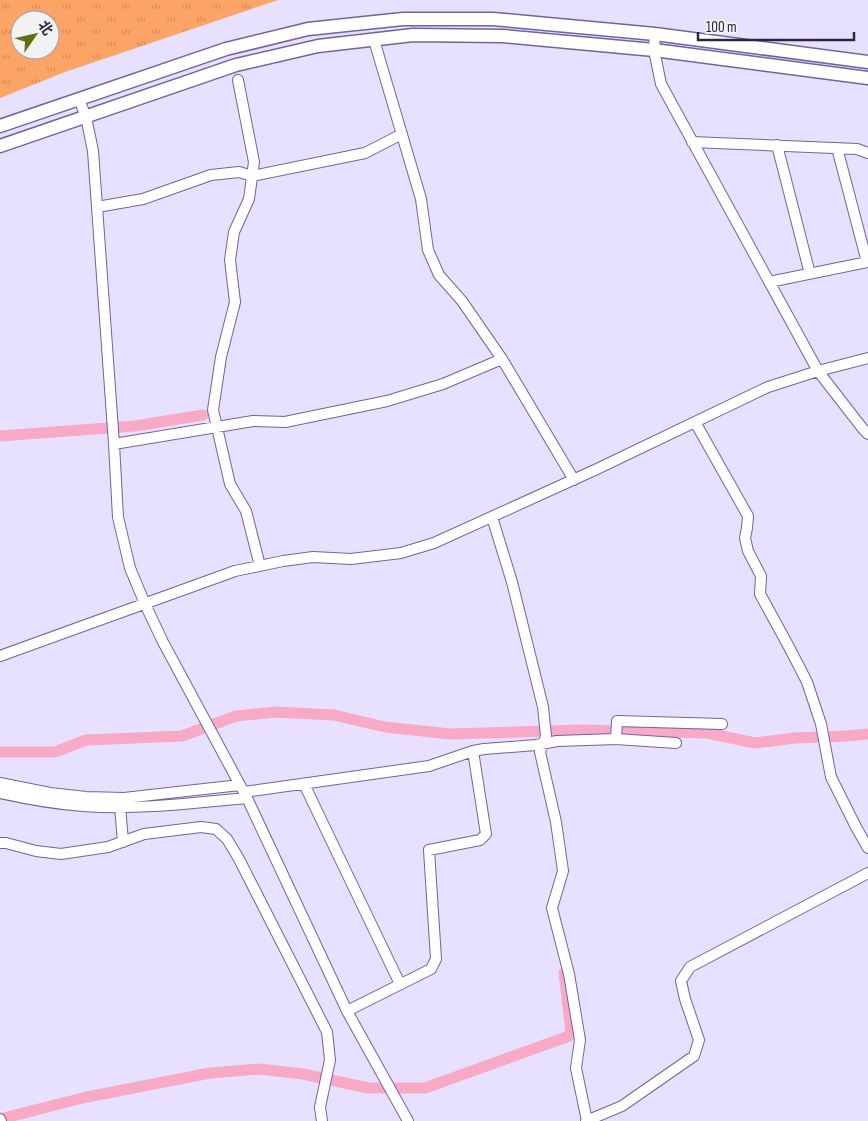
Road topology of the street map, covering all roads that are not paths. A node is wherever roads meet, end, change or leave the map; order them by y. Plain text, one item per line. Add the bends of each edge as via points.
1 (655, 34) junction
2 (374, 40) junction
3 (654, 50) junction
4 (868, 62) edge
5 (868, 78) edge
6 (238, 80) dead end
7 (79, 99) junction
8 (86, 117) junction
9 (0, 126) edge
10 (402, 134) junction
11 (692, 142) junction
12 (0, 146) edge
13 (776, 146) junction
14 (837, 148) junction
15 (868, 153) edge
16 (252, 176) junction
17 (97, 207) junction
18 (868, 262) edge
19 (810, 274) junction
20 (769, 282) junction
21 (868, 358) edge
22 (502, 359) junction
23 (818, 371) junction
24 (695, 422) junction
25 (217, 427) junction
26 (868, 434) edge
27 (114, 443) junction
28 (574, 480) junction
29 (492, 517) junction
30 (260, 566) junction
31 (145, 604) junction
32 (0, 656) edge
33 (722, 724) dead end
34 (616, 738) junction
35 (544, 740) junction
36 (676, 743) dead end
37 (473, 751) junction
38 (0, 783) edge
39 (304, 784) junction
40 (244, 792) junction
41 (0, 793) edge
42 (120, 806) junction
43 (0, 842) edge
44 (123, 842) junction
45 (868, 848) edge
46 (868, 873) edge
47 (400, 984) junction
48 (347, 1011) junction
49 (322, 1121) edge
50 (408, 1121) edge
51 (586, 1121) edge

1 - 3 street
1 - 4 main road
1 - 7 main road via 493,20 403,19 308,30 226,49
2 - 3 main road via 413,35 503,36
2 - 8 main road via 318,46 236,65
2 - 10 street
3 - 5 main road
3 - 11 street via 661,84
6 - 16 street via 254,162
7 - 8 street
7 - 9 main road
8 - 12 main road
8 - 17 street via 93,151
10 - 16 street via 365,153
10 - 22 street via 421,199 428,250 439,274
11 - 13 street
11 - 20 street
13 - 14 street
13 - 19 street
14 - 15 street via 857,148
14 - 18 street
16 - 17 street via 239,172 211,174 143,199
16 - 25 street via 249,200 234,232 230,260 235,302 216,386 213,410
17 - 27 street
18 - 19 street
19 - 20 street
20 - 23 street
21 - 23 street
22 - 25 street via 443,384 387,401 285,422 254,421
22 - 28 street
23 - 24 street via 768,388
23 - 26 street
24 - 28 street
24 - 45 street via 748,516 745,538 761,576 760,594 807,682 821,724 831,777
25 - 27 street
25 - 30 street via 230,484 246,511
27 - 31 street via 118,517 130,568
28 - 29 street
29 - 30 street via 434,543 401,553 351,559 313,557
29 - 35 street via 512,582 542,707
30 - 31 street via 235,571
31 - 32 street
31 - 40 street
33 - 34 street via 617,721
34 - 35 street
34 - 36 street
35 - 37 street
35 - 51 street via 540,752 563,871 552,908 569,974 580,1040 576,1068
37 - 39 street via 429,766
37 - 47 street via 486,834 480,840 429,850 436,959 431,969
38 - 40 street via 86,797
39 - 40 street
39 - 47 street
40 - 42 street via 148,806
40 - 48 street
41 - 42 street via 52,803
42 - 44 street
43 - 44 street via 61,854
44 - 49 street via 144,834 201,827 216,829 227,839 327,1032 330,1060 320,1107
46 - 51 street via 690,967 682,981 699,1040 694,1056 622,1106
47 - 48 street
48 - 50 street

